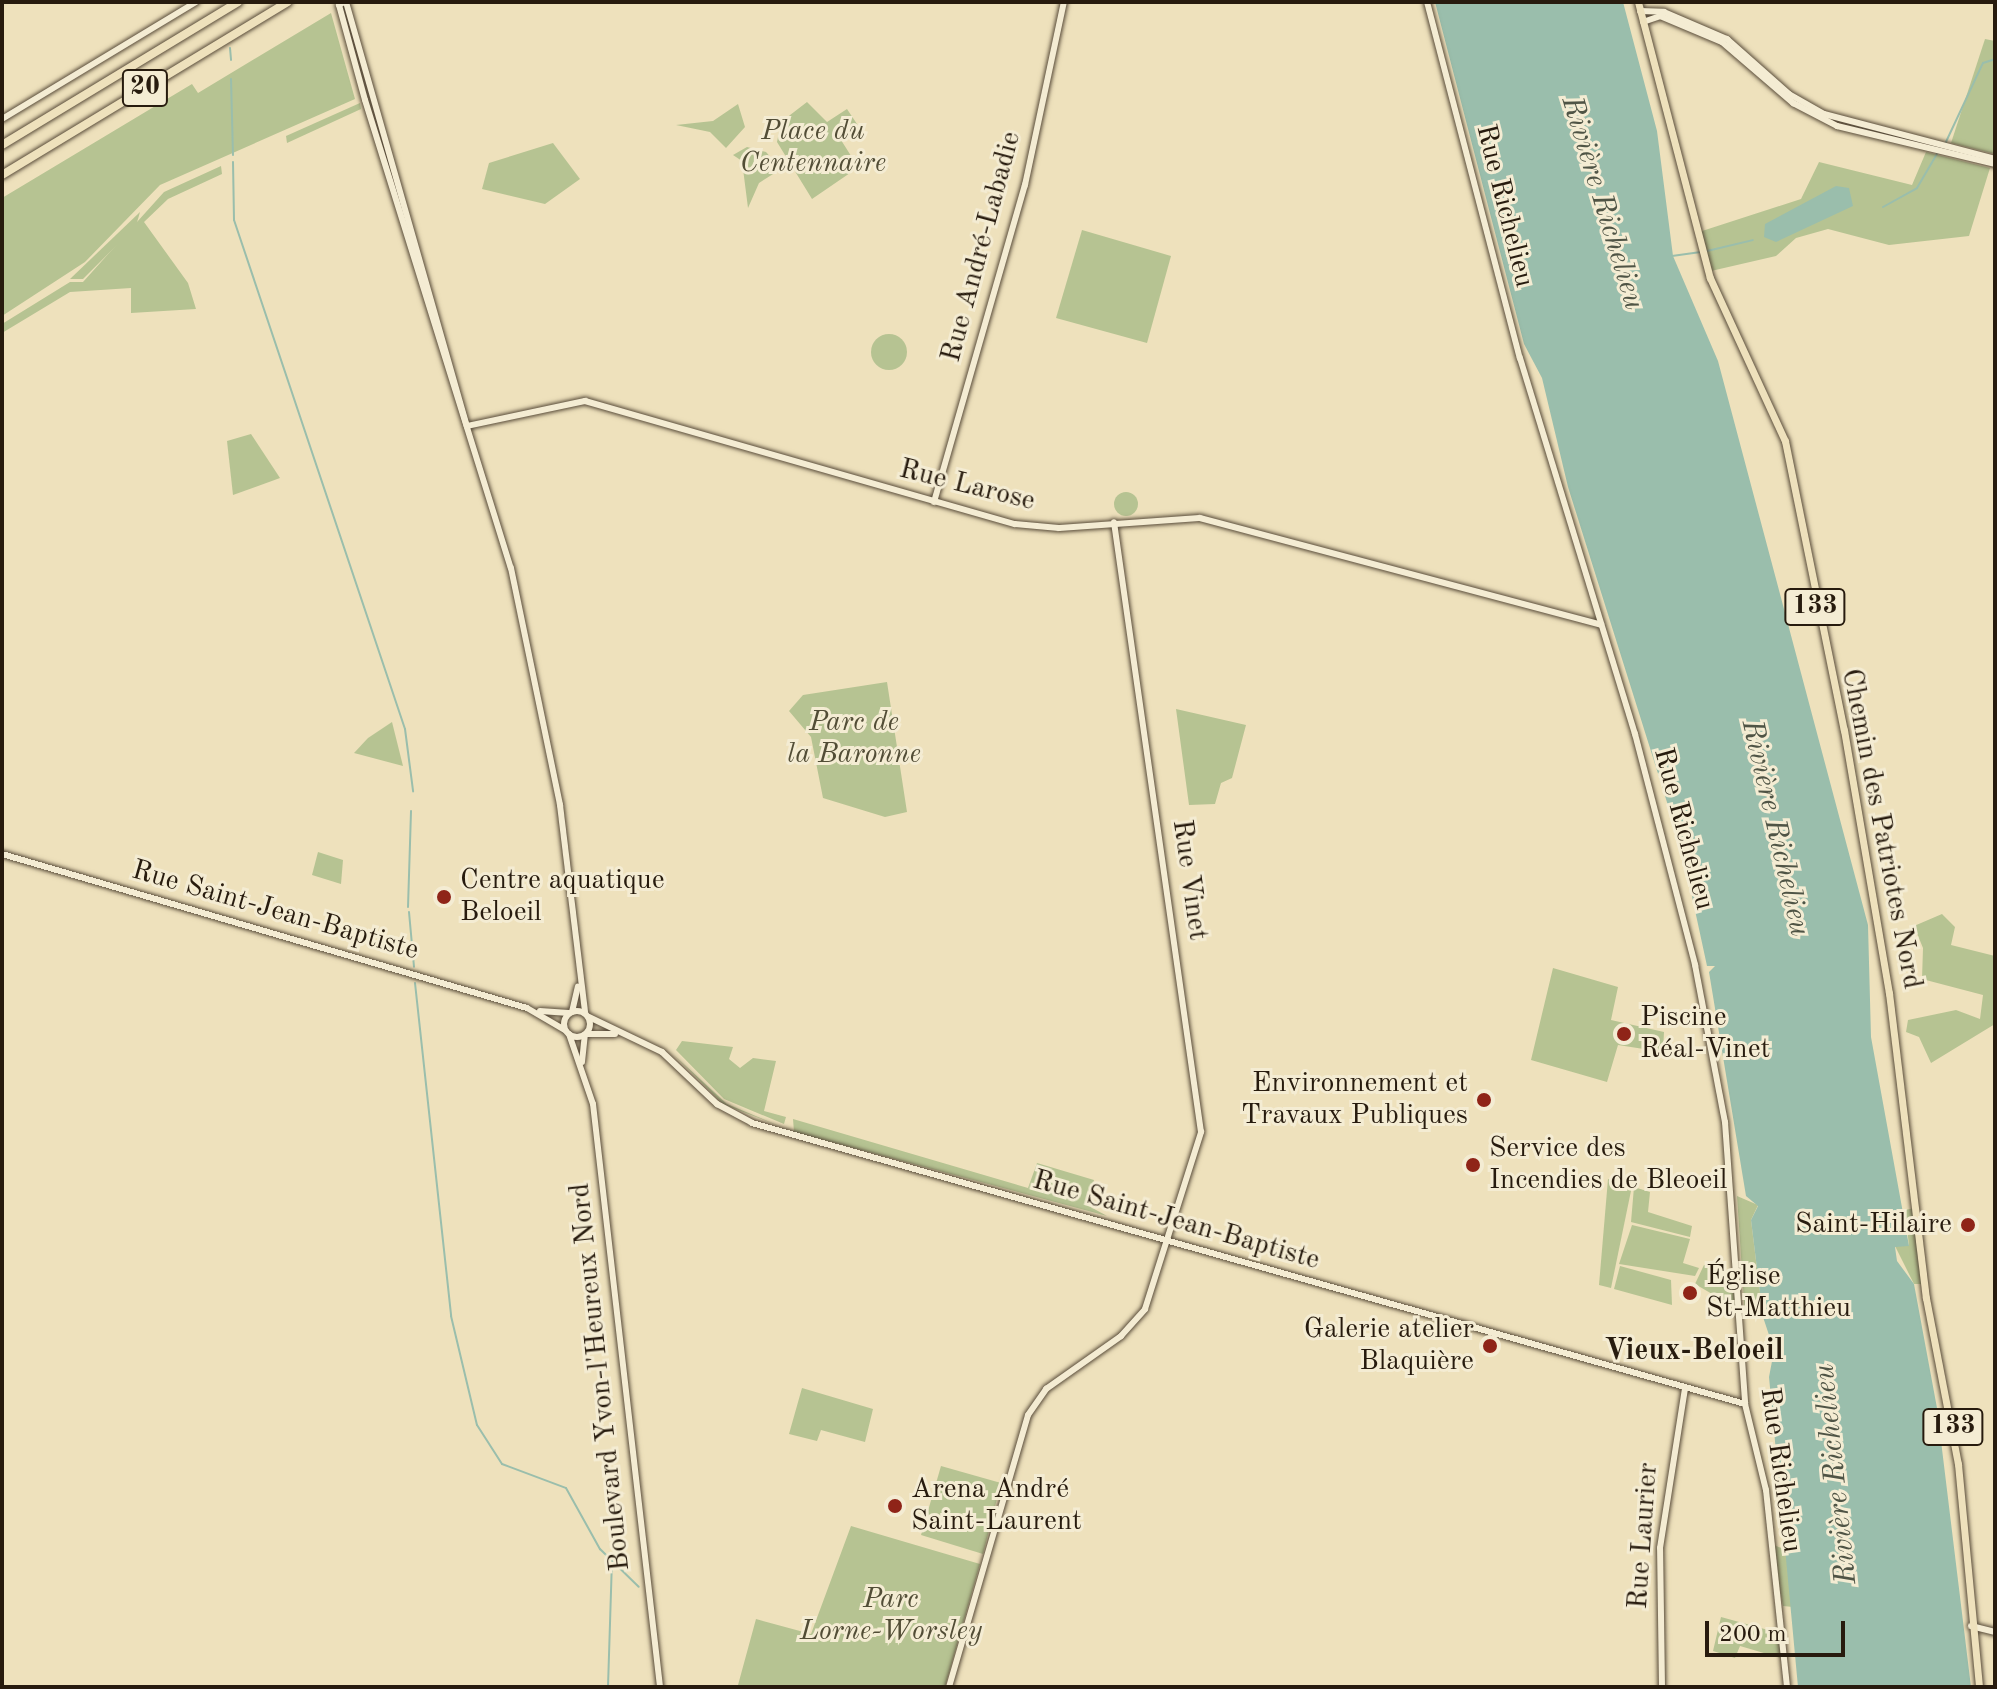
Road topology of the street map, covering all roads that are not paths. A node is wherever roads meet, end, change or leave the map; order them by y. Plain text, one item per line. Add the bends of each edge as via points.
1 (196, 2) edge
2 (238, 2) edge
3 (288, 2) edge
4 (1064, 2) edge
5 (1427, 2) edge
6 (343, 3) edge
7 (1639, 6) edge
8 (1643, 22) junction
9 (2, 119) edge
10 (2, 145) edge
11 (1995, 161) edge
12 (2, 175) edge
13 (467, 426) junction
14 (934, 502) junction
15 (1114, 522) junction
16 (1601, 625) junction
17 (2, 854) edge
18 (579, 984) junction
19 (536, 1011) junction
20 (571, 1012) junction
21 (587, 1015) junction
22 (567, 1032) junction
23 (586, 1034) junction
24 (619, 1034) junction
25 (582, 1062) junction
26 (1170, 1243) junction
27 (1685, 1389) junction
28 (1745, 1404) junction
29 (1971, 1626) junction
30 (1995, 1632) edge
31 (660, 1687) edge
32 (949, 1687) edge
33 (1662, 1687) edge
34 (1787, 1687) edge
35 (1979, 1687) edge

1 - 9 street
2 - 10 highway, 20
3 - 12 highway, 20
4 - 14 street, Rue André-Labadie via 1025,185
5 - 16 street, Rue Richelieu via 1520,358
6 - 13 street
7 - 8 main road, Chemin des Patriotes Nord / 133
7 - 11 street via 1727,39 1789,94 1824,114
8 - 11 street via 1660,16 1722,42 1793,103 1837,126
8 - 29 main road, Chemin des Patriotes Nord / 133 via 1713,286 1785,441 1887,978 1926,1298 1958,1464
13 - 14 street, Rue Larose via 585,401
13 - 18 street via 508,555 558,792
14 - 15 street, Rue Larose via 1042,528
15 - 16 street, Rue Larose via 1170,515 1216,521
15 - 26 street, Rue Vinet via 1201,1110
16 - 28 street, Rue Richelieu via 1670,862 1706,1017 1734,1211
17 - 19 street, Rue Saint-Jean-Baptiste
18 - 20 street
18 - 21 street
19 - 20 street, Rue Saint-Jean-Baptiste
19 - 22 street, Rue Saint-Jean-Baptiste
20 - 21 street, Rue Saint-Jean-Baptiste
20 - 22 street
21 - 23 street, Boulevard Yvon-l'Heureux Nord
21 - 24 street, Rue Saint-Jean-Baptiste
22 - 23 street, Rue Saint-Jean-Baptiste
22 - 25 street, Boulevard Yvon-l'Heureux Nord
23 - 24 street, Rue Saint-Jean-Baptiste
23 - 25 street, Boulevard Yvon-l'Heureux Nord
24 - 26 street, Rue Saint-Jean-Baptiste via 665,1054 717,1104 746,1121
25 - 31 street, Boulevard Yvon-l'Heureux Nord via 594,1111
26 - 27 street, Rue Saint-Jean-Baptiste
26 - 32 street, Rue Vinet via 1136,1321 1049,1386 1029,1411
27 - 28 street, Rue Saint-Jean-Baptiste
27 - 33 street, Rue Laurier via 1660,1548
28 - 34 street, Rue Richelieu via 1766,1491
29 - 30 street
29 - 35 main road, Chemin des Patriotes Nord / 133

